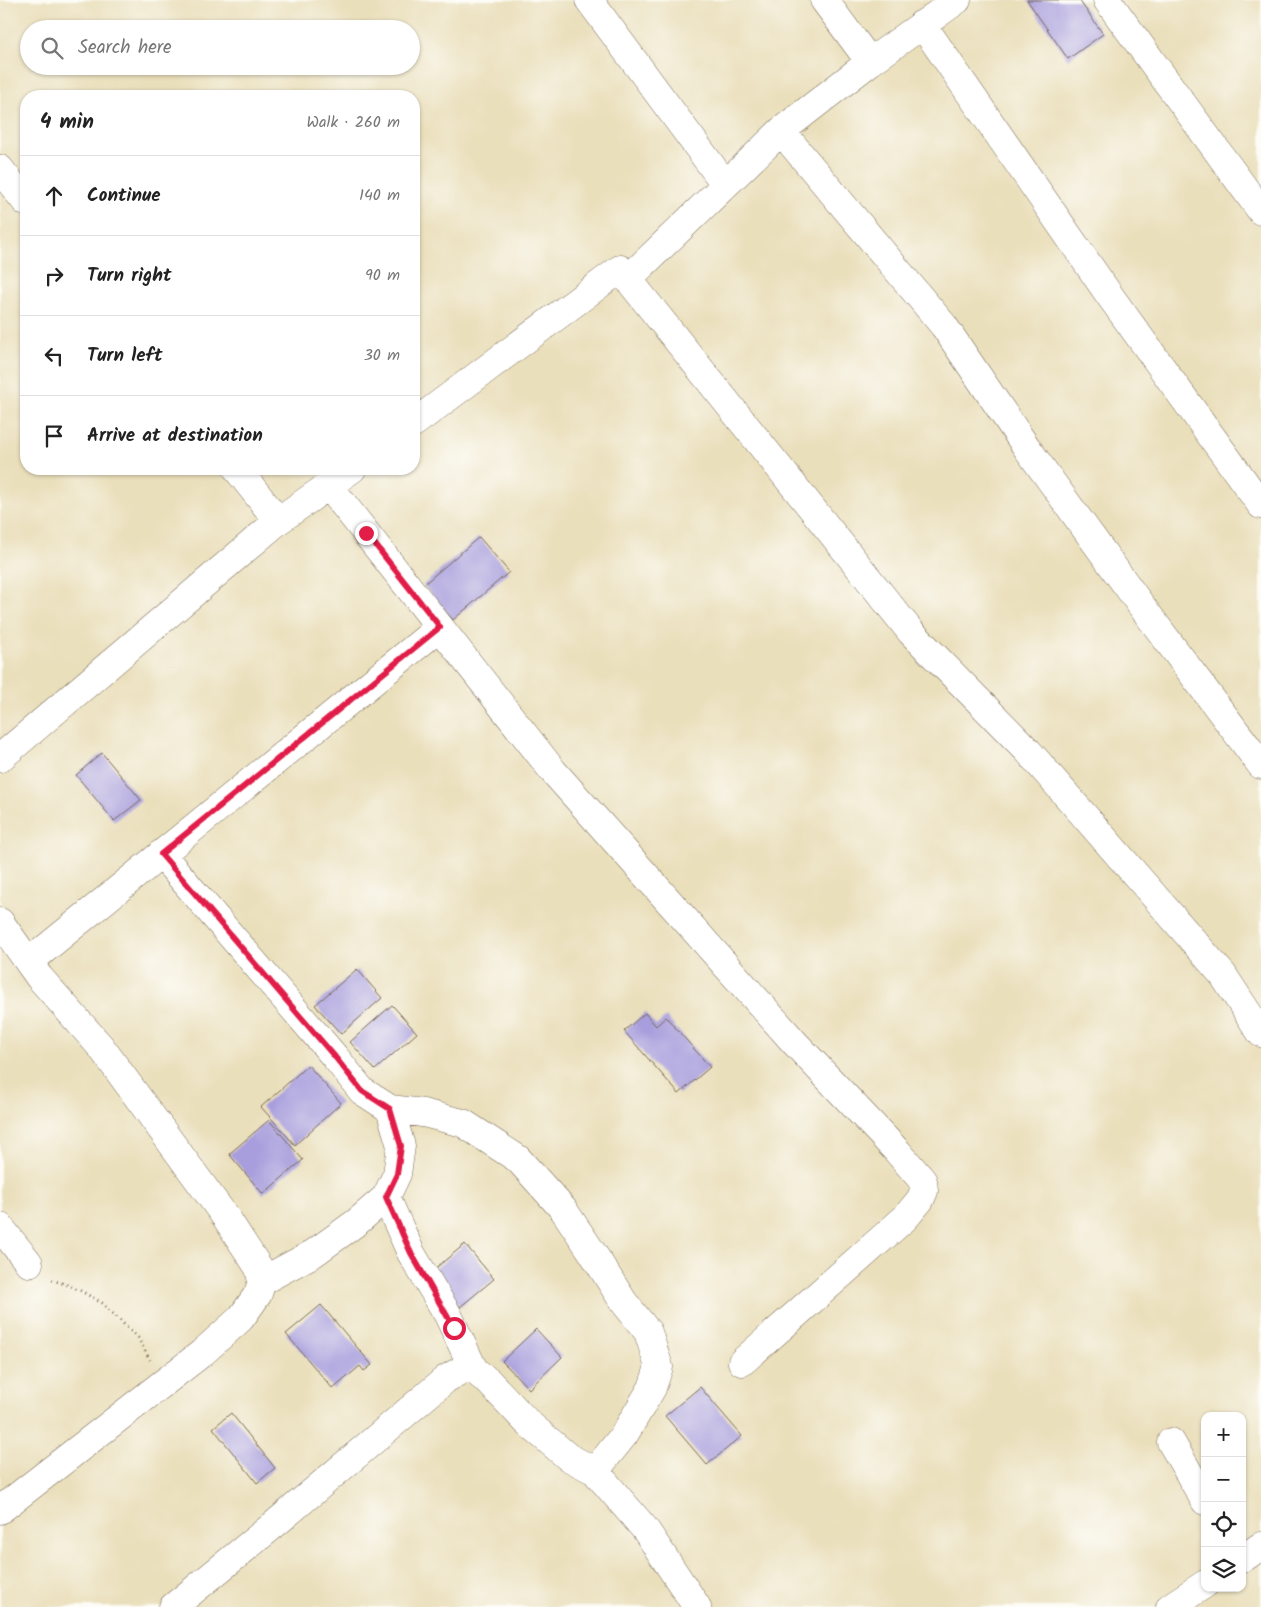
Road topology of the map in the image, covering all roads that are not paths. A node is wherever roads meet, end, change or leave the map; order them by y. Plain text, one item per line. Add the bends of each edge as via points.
1 (589, 0) edge
2 (824, 0) edge
3 (957, 0) edge
4 (1107, 0) edge
5 (922, 24) junction
6 (870, 62) junction
7 (782, 131) junction
8 (0, 169) edge
9 (725, 184) junction
10 (20, 194) edge
11 (1261, 211) edge
12 (628, 279) junction
13 (420, 418) edge
14 (242, 475) edge
15 (344, 475) edge
16 (329, 486) junction
17 (1261, 505) edge
18 (278, 521) junction
19 (440, 627) junction
20 (0, 758) edge
21 (1261, 766) edge
22 (161, 854) junction
23 (0, 922) edge
24 (28, 962) junction
25 (1261, 1033) edge
26 (390, 1109) junction
27 (386, 1197) junction
28 (0, 1227) edge
29 (29, 1263) road end
30 (262, 1281) junction
31 (742, 1362) dead end
32 (474, 1370) junction
33 (1170, 1442) dead end
34 (595, 1471) junction
35 (1201, 1494) edge
36 (0, 1510) edge
37 (1261, 1546) edge
38 (1246, 1555) edge
39 (1201, 1587) edge
40 (173, 1607) edge
41 (697, 1607) edge
42 (1170, 1607) edge

1 - 9 street
2 - 6 street
3 - 5 street
4 - 11 street
5 - 6 street
5 - 17 street via 1110,296
6 - 7 street
7 - 9 street
7 - 21 street via 944,326 1039,464
8 - 10 street
9 - 12 street
12 - 13 street via 620,269
12 - 25 street via 911,632 1035,758 1223,975
14 - 18 street
15 - 16 street
16 - 18 street
16 - 19 street
18 - 20 street
19 - 22 street
19 - 31 street via 553,771 794,1042 923,1181 924,1191 920,1200 905,1218
22 - 24 street
22 - 26 street via 362,1091
23 - 24 street
24 - 30 street via 101,1047 215,1203 259,1268
26 - 27 street via 401,1146 397,1174
26 - 34 street via 463,1123 518,1159 563,1209 622,1301 648,1332 659,1367 652,1388 624,1435
27 - 30 street via 314,1253
27 - 32 street via 411,1253 448,1315
28 - 29 street
30 - 36 street via 258,1294 241,1318 202,1353
32 - 34 street via 528,1424 568,1457
32 - 40 street via 462,1369 446,1379
33 - 35 street
34 - 41 street via 645,1528
37 - 38 street
39 - 42 street

